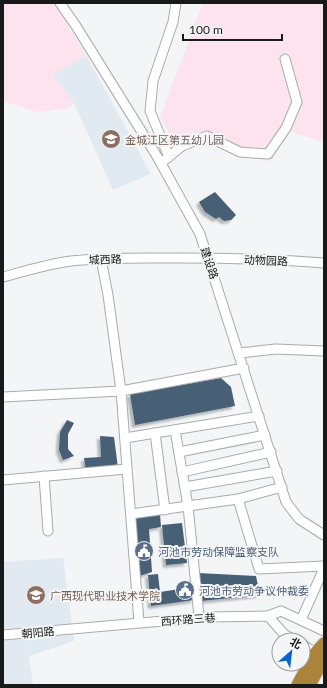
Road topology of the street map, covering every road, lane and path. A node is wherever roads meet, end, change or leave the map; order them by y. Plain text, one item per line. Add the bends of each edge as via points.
1 (60, 3) edge
2 (176, 3) edge
3 (284, 58) dead end
4 (169, 157) junction
5 (161, 163) junction
6 (209, 258) junction
7 (101, 259) junction
8 (324, 263) edge
9 (3, 277) edge
10 (324, 351) edge
11 (239, 353) junction
12 (244, 368) junction
13 (122, 391) junction
14 (3, 397) edge
15 (259, 416) junction
16 (175, 430) junction
17 (155, 433) junction
18 (266, 435) junction
19 (125, 438) junction
20 (179, 452) junction
21 (271, 452) junction
22 (127, 469) junction
23 (277, 471) junction
24 (182, 472) junction
25 (44, 476) junction
26 (3, 480) edge
27 (185, 487) junction
28 (282, 487) junction
29 (238, 500) junction
30 (188, 506) junction
31 (165, 510) junction
32 (131, 514) junction
33 (48, 532) dead end
34 (324, 535) edge
35 (324, 567) edge
36 (268, 616) junction
37 (200, 617) junction
38 (301, 620) junction
39 (139, 622) junction
40 (73, 628) joint
41 (324, 631) edge
42 (282, 632) edge
43 (3, 635) edge
44 (311, 648) edge
45 (321, 651) edge
46 (320, 674) edge
47 (298, 685) edge
48 (309, 685) edge

1 - 5 street, 建设路
2 - 4 street via 173,22 153,81 150,111
3 - 4 street via 297,102 286,128 268,154 240,152 207,136 178,149
4 - 5 street
5 - 6 street, 建设路 via 200,234
6 - 7 street, 城西路
6 - 8 street, 动物园路
6 - 11 street, 建设路
7 - 9 street, 城西路 via 71,261
7 - 13 street
10 - 11 street via 276,349
11 - 12 street, 建设路
12 - 13 street
12 - 15 street, 建设路
13 - 14 street
13 - 19 street
15 - 16 street
15 - 18 street, 建设路
16 - 17 street
16 - 20 street
17 - 19 street
17 - 31 street
18 - 20 street
18 - 21 street, 建设路
19 - 22 street
20 - 24 street
21 - 23 street, 建设路
21 - 24 street
22 - 25 street
22 - 32 street
23 - 27 street
23 - 28 street, 建设路
24 - 27 street
25 - 26 street
25 - 33 street
27 - 30 street
28 - 29 street
28 - 34 street, 建设路 via 286,502 299,518
29 - 30 street
29 - 35 street via 259,569
30 - 31 street
30 - 37 street
31 - 32 street
32 - 39 street
35 - 38 street
36 - 37 street, 西环路三巷
36 - 38 street, 西环路三巷 via 281,611
36 - 42 street
37 - 39 street, 西环路三巷
38 - 41 street, 西环路三巷
39 - 40 street, 西环路三巷
40 - 43 street, 朝阳路
44 - 45 street
45 - 46 highway
45 - 47 highway
46 - 48 highway

